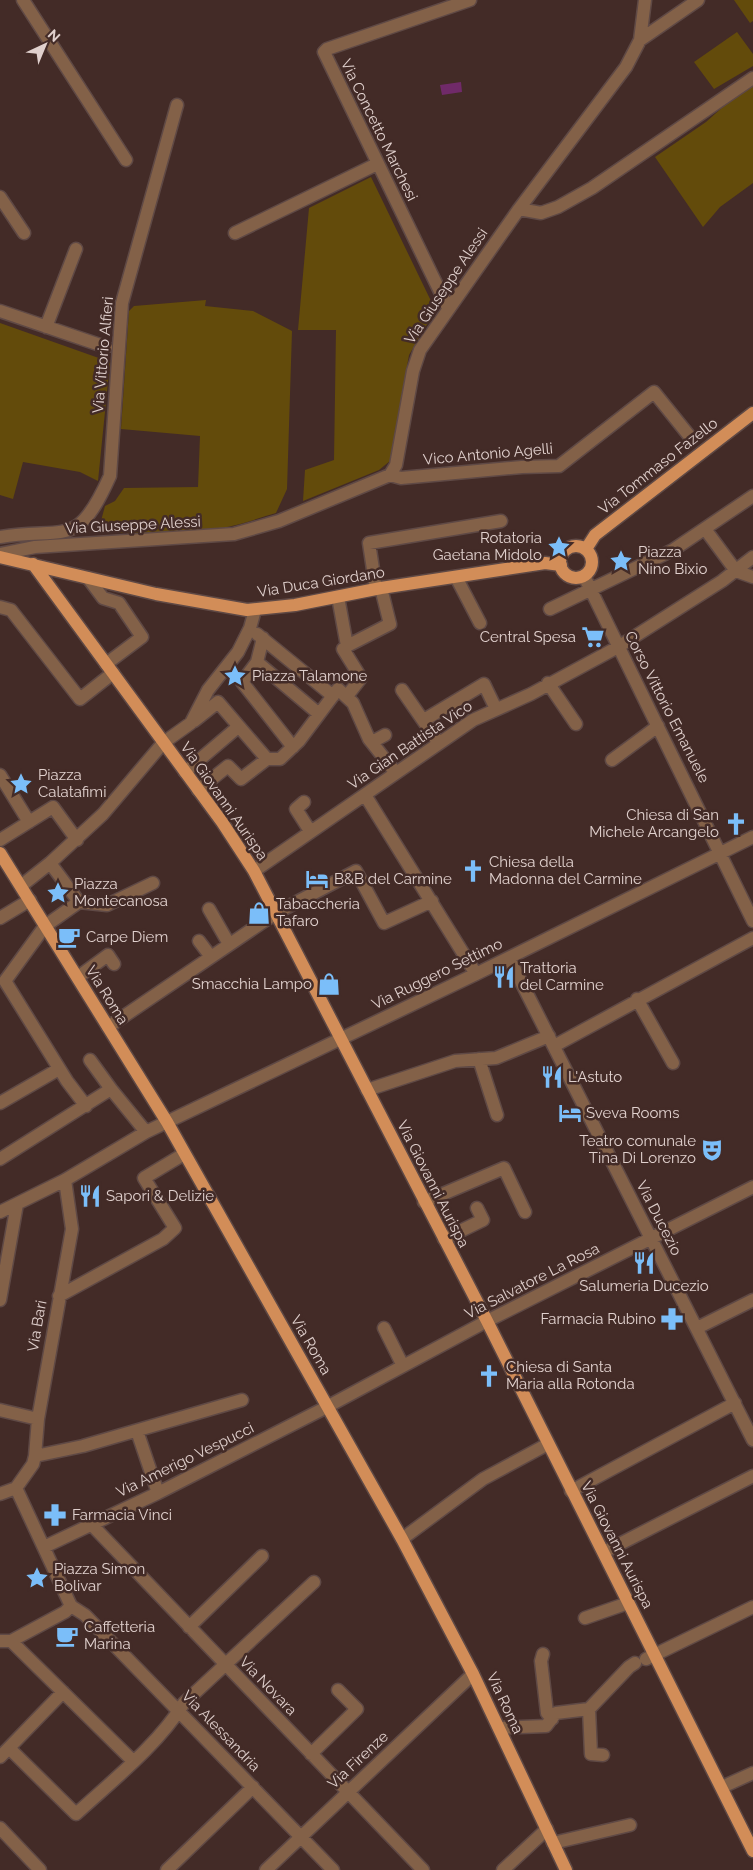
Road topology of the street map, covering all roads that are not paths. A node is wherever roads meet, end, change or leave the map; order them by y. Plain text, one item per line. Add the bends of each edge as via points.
1 (23, 0) edge
2 (470, 0) edge
3 (645, 0) edge
4 (698, 0) edge
5 (640, 40) junction
6 (753, 78) edge
7 (177, 104) dead end
8 (126, 160) dead end
9 (377, 164) junction
10 (0, 197) edge
11 (519, 209) junction
12 (24, 233) dead end
13 (235, 233) dead end
14 (76, 249) dead end
15 (448, 308) junction
16 (0, 311) edge
17 (46, 327) junction
18 (106, 347) dead end
19 (753, 413) edge
20 (691, 438) dead end
21 (390, 475) junction
22 (753, 496) edge
23 (501, 521) dead end
24 (705, 529) junction
25 (0, 537) edge
26 (35, 547) junction
27 (586, 549) junction
28 (0, 555) edge
29 (753, 557) edge
30 (33, 564) junction
31 (560, 565) junction
32 (736, 570) junction
33 (456, 576) junction
34 (584, 576) junction
35 (753, 577) edge
36 (88, 578) junction
37 (378, 589) junction
38 (589, 589) junction
39 (338, 597) junction
40 (0, 607) edge
41 (550, 609) dead end
42 (255, 610) junction
43 (480, 623) dead end
44 (250, 628) junction
45 (263, 638) junction
46 (347, 646) junction
47 (618, 646) junction
48 (261, 666) junction
49 (109, 669) junction
50 (548, 683) junction
51 (402, 690) dead end
52 (333, 696) junction
53 (347, 696) junction
54 (496, 709) junction
55 (319, 714) junction
56 (424, 720) junction
57 (191, 724) junction
58 (576, 724) dead end
59 (658, 726) junction
60 (238, 727) junction
61 (385, 735) dead end
62 (372, 742) junction
63 (438, 742) junction
64 (164, 743) junction
65 (296, 744) junction
66 (267, 759) junction
67 (612, 760) dead end
68 (185, 772) junction
69 (396, 773) junction
70 (0, 775) edge
71 (198, 790) junction
72 (365, 795) junction
73 (304, 802) dead end
74 (29, 822) junction
75 (310, 831) junction
76 (753, 837) edge
77 (0, 840) edge
78 (77, 840) junction
79 (0, 852) edge
80 (720, 853) junction
81 (53, 860) junction
82 (254, 871) junction
83 (153, 883) dead end
84 (21, 886) junction
85 (30, 900) junction
86 (432, 901) junction
87 (79, 902) junction
88 (209, 910) dead end
89 (276, 913) junction
90 (0, 918) edge
91 (753, 921) edge
92 (45, 926) junction
93 (753, 938) edge
94 (199, 941) dead end
95 (229, 944) junction
96 (211, 957) junction
97 (509, 958) junction
98 (114, 964) dead end
99 (476, 974) junction
100 (78, 977) junction
101 (637, 999) junction
102 (108, 1027) junction
103 (339, 1038) junction
104 (551, 1041) junction
105 (479, 1059) junction
106 (90, 1060) dead end
107 (673, 1063) dead end
108 (59, 1069) junction
109 (111, 1088) junction
110 (367, 1090) junction
111 (0, 1103) edge
112 (86, 1106) junction
113 (497, 1115) dead end
114 (167, 1122) junction
115 (146, 1132) junction
116 (184, 1154) junction
117 (0, 1159) edge
118 (65, 1180) junction
119 (753, 1187) edge
120 (424, 1202) junction
121 (17, 1204) junction
122 (476, 1208) dead end
123 (0, 1212) edge
124 (525, 1212) dead end
125 (651, 1238) junction
126 (444, 1239) junction
127 (59, 1296) junction
128 (0, 1300) edge
129 (753, 1300) edge
130 (487, 1321) junction
131 (384, 1328) dead end
132 (697, 1328) junction
133 (403, 1366) junction
134 (242, 1400) dead end
135 (735, 1403) junction
136 (327, 1406) junction
137 (0, 1410) edge
138 (38, 1419) junction
139 (137, 1431) junction
140 (753, 1440) edge
141 (548, 1444) junction
142 (35, 1456) junction
143 (753, 1476) edge
144 (16, 1488) junction
145 (571, 1491) junction
146 (158, 1493) junction
147 (0, 1494) edge
148 (91, 1524) junction
149 (402, 1539) junction
150 (44, 1547) junction
151 (604, 1552) junction
152 (262, 1556) dead end
153 (314, 1582) dead end
154 (628, 1603) junction
155 (71, 1606) junction
156 (753, 1607) edge
157 (585, 1618) dead end
158 (189, 1627) junction
159 (5, 1641) edge
160 (543, 1654) dead end
161 (645, 1659) junction
162 (226, 1665) junction
163 (473, 1674) junction
164 (338, 1690) dead end
165 (63, 1692) junction
166 (589, 1709) junction
167 (179, 1711) junction
168 (552, 1720) junction
169 (499, 1728) junction
170 (4, 1753) edge
171 (312, 1754) junction
172 (602, 1755) dead end
173 (133, 1761) junction
174 (753, 1773) edge
175 (253, 1787) junction
176 (722, 1788) junction
177 (348, 1792) junction
178 (630, 1825) dead end
179 (0, 1828) edge
180 (547, 1830) junction
181 (301, 1836) junction
182 (553, 1843) junction
183 (753, 1851) edge
184 (40, 1870) edge
185 (167, 1870) edge
186 (266, 1870) edge
187 (333, 1870) edge
188 (423, 1870) edge
189 (502, 1870) edge
190 (566, 1870) edge

1 - 8 street
2 - 9 street, Via Concetto Marchesi via 324,52
3 - 5 street, Via Giuseppe Alessi
4 - 5 street
5 - 11 street, Via Giuseppe Alessi via 626,67
6 - 11 street via 567,202 541,213
7 - 25 street, Via Vittorio Alfieri via 122,303 110,476 86,520 74,530
9 - 13 street
9 - 15 street, Via Concetto Marchesi
10 - 12 street
11 - 15 street, Via Giuseppe Alessi
14 - 17 street
15 - 21 street, Via Giuseppe Alessi via 420,350 413,371 396,465
16 - 17 street
17 - 18 street
19 - 27 main road, Via Tommaso Fazello via 595,536
20 - 21 street, Vico Antonio Agelli via 654,392 559,466 401,478
21 - 26 street, Via Giuseppe Alessi via 279,521 234,534
22 - 24 street
23 - 37 street via 366,544
24 - 32 street
24 - 38 street via 672,550
26 - 28 street, Via Giuseppe Alessi
26 - 30 street via 31,558
27 - 31 main road via 576,546 566,550
27 - 34 main road via 592,565
28 - 30 main road, Via Duca Giordano
29 - 32 street, Via Gian Battista Vico
30 - 36 main road, Via Duca Giordano
30 - 49 main road, Via Giovanni Aurispa
31 - 33 main road, Via Duca Giordano via 545,563
31 - 34 main road via 569,576
32 - 35 street
32 - 47 street, Via Gian Battista Vico
33 - 37 main road, Via Duca Giordano
33 - 43 street
34 - 38 street, Corso Vittorio Emanuele
36 - 42 main road, Via Duca Giordano via 165,596
36 - 49 street via 103,598 119,603 142,636
37 - 39 main road, Via Duca Giordano
37 - 46 street via 390,624
38 - 41 street
38 - 47 street, Corso Vittorio Emanuele
39 - 42 main road, Via Duca Giordano
39 - 46 street
40 - 49 street via 11,610 80,699
42 - 44 street
44 - 45 street
44 - 57 street via 238,652 208,690
45 - 48 street
45 - 52 street
46 - 53 street via 343,649 361,678
47 - 50 street, Via Gian Battista Vico
47 - 59 street, Corso Vittorio Emanuele
48 - 55 street
48 - 65 street via 242,682
49 - 64 main road, Via Giovanni Aurispa
50 - 54 street, Via Gian Battista Vico
50 - 58 street
51 - 56 street
52 - 53 street via 338,690
52 - 55 street
53 - 62 street
54 - 56 street via 484,684
54 - 63 street, Via Gian Battista Vico
55 - 65 street
56 - 63 street
57 - 60 street via 218,702
57 - 64 street
59 - 67 street
59 - 80 street, Corso Vittorio Emanuele
60 - 66 street
60 - 68 street
61 - 62 street
62 - 69 street
63 - 69 street, Via Gian Battista Vico
64 - 68 main road, Via Giovanni Aurispa
64 - 78 street
65 - 66 street via 280,759
66 - 71 street via 241,779 228,766
68 - 71 main road, Via Giovanni Aurispa
69 - 72 street, Via Gian Battista Vico
70 - 74 street
71 - 82 main road, Via Giovanni Aurispa
72 - 75 street, Via Gian Battista Vico
72 - 86 street
73 - 75 street via 296,809
74 - 77 street
74 - 78 street via 53,807
75 - 82 street, Via Gian Battista Vico
76 - 80 street, Via Ruggero Settimo
78 - 81 street
79 - 84 main road, Via Roma
80 - 91 street, Corso Vittorio Emanuele
80 - 97 street, Via Ruggero Settimo
81 - 84 street
81 - 87 street
82 - 89 main road, Via Giovanni Aurispa
83 - 87 street via 107,905
84 - 85 main road, Via Roma
85 - 90 street
85 - 92 main road, Via Roma
86 - 89 street via 384,922 356,872
86 - 99 street
87 - 92 street
88 - 95 street
89 - 95 street
89 - 103 main road, Via Giovanni Aurispa
92 - 100 main road, Via Roma
92 - 108 street via 5,981
93 - 101 street
94 - 96 street
95 - 96 street
96 - 102 street
97 - 99 street, Via Ruggero Settimo
97 - 104 street, Via Ducezio
98 - 100 street via 108,955
99 - 103 street, Via Ruggero Settimo
100 - 102 main road, Via Roma
101 - 104 street
101 - 107 street
102 - 114 main road, Via Roma
103 - 110 main road, Via Giovanni Aurispa
103 - 114 street, Via Ruggero Settimo
104 - 105 street via 496,1058
104 - 125 street, Via Ducezio
105 - 110 street via 455,1061
105 - 113 street
106 - 109 street
108 - 111 street
108 - 112 street
109 - 112 street
109 - 115 street
110 - 120 main road, Via Giovanni Aurispa
112 - 117 street
114 - 115 street, Via Ruggero Settimo
114 - 116 main road, Via Roma
115 - 118 street, Via Ruggero Settimo
116 - 127 street via 144,1178 175,1228 163,1239
116 - 136 main road, Via Roma
118 - 121 street, Via Ruggero Settimo
118 - 127 street, Via Bari via 72,1229
119 - 125 street, Via Salvatore La Rosa
120 - 124 street via 504,1168
120 - 126 main road, Via Giovanni Aurispa
121 - 123 street, Via Ruggero Settimo
121 - 128 street
122 - 126 street via 483,1220
125 - 130 street, Via Salvatore La Rosa
125 - 132 street, Via Ducezio
126 - 130 main road, Via Giovanni Aurispa
127 - 138 street, Via Bari
129 - 132 street
130 - 133 street, Via Salvatore La Rosa
130 - 141 main road, Via Giovanni Aurispa
131 - 133 street
132 - 135 street, Via Ducezio
133 - 136 street, Via Salvatore La Rosa
134 - 139 street
135 - 140 street, Via Ducezio
135 - 145 street
136 - 146 street, Via Amerigo Vespucci
136 - 149 main road, Via Roma
137 - 138 street
138 - 142 street, Via Bari
139 - 142 street
139 - 146 street
141 - 145 main road, Via Giovanni Aurispa
141 - 149 street via 483,1479
142 - 144 street, Via Bari
143 - 151 street
144 - 147 street
144 - 150 street
145 - 151 main road, Via Giovanni Aurispa
146 - 148 street, Via Amerigo Vespucci
148 - 150 street, Via Amerigo Vespucci
148 - 158 street, Via Novara
149 - 163 main road, Via Roma
150 - 155 street
151 - 154 main road, Via Giovanni Aurispa
152 - 158 street
153 - 162 street
154 - 157 street
154 - 161 main road, Via Giovanni Aurispa
155 - 159 street
155 - 167 street, Via Alessandria via 85,1615
156 - 161 street
158 - 162 street, Via Novara
159 - 165 street via 22,1652
160 - 168 street via 547,1713
161 - 166 street via 629,1666
161 - 176 main road, Via Giovanni Aurispa
162 - 167 street
162 - 171 street, Via Novara
163 - 169 main road, Via Roma
163 - 177 street, Via Firenze
164 - 171 street via 357,1710
165 - 170 street
165 - 173 street
166 - 168 street via 556,1713
166 - 172 street via 591,1754
167 - 173 street
167 - 175 street, Via Alessandria
168 - 169 street via 546,1726
169 - 180 main road, Via Roma
170 - 173 street via 76,1814
171 - 177 street, Via Novara
174 - 176 street
175 - 181 street, Via Alessandria
175 - 185 street
176 - 183 main road, Via Giovanni Aurispa
177 - 181 street, Via Firenze
177 - 188 street, Via Novara
178 - 182 street
179 - 184 street
180 - 182 main road, Via Roma
180 - 189 street
181 - 186 street, Via Firenze
181 - 187 street, Via Alessandria
182 - 190 main road, Via Roma

